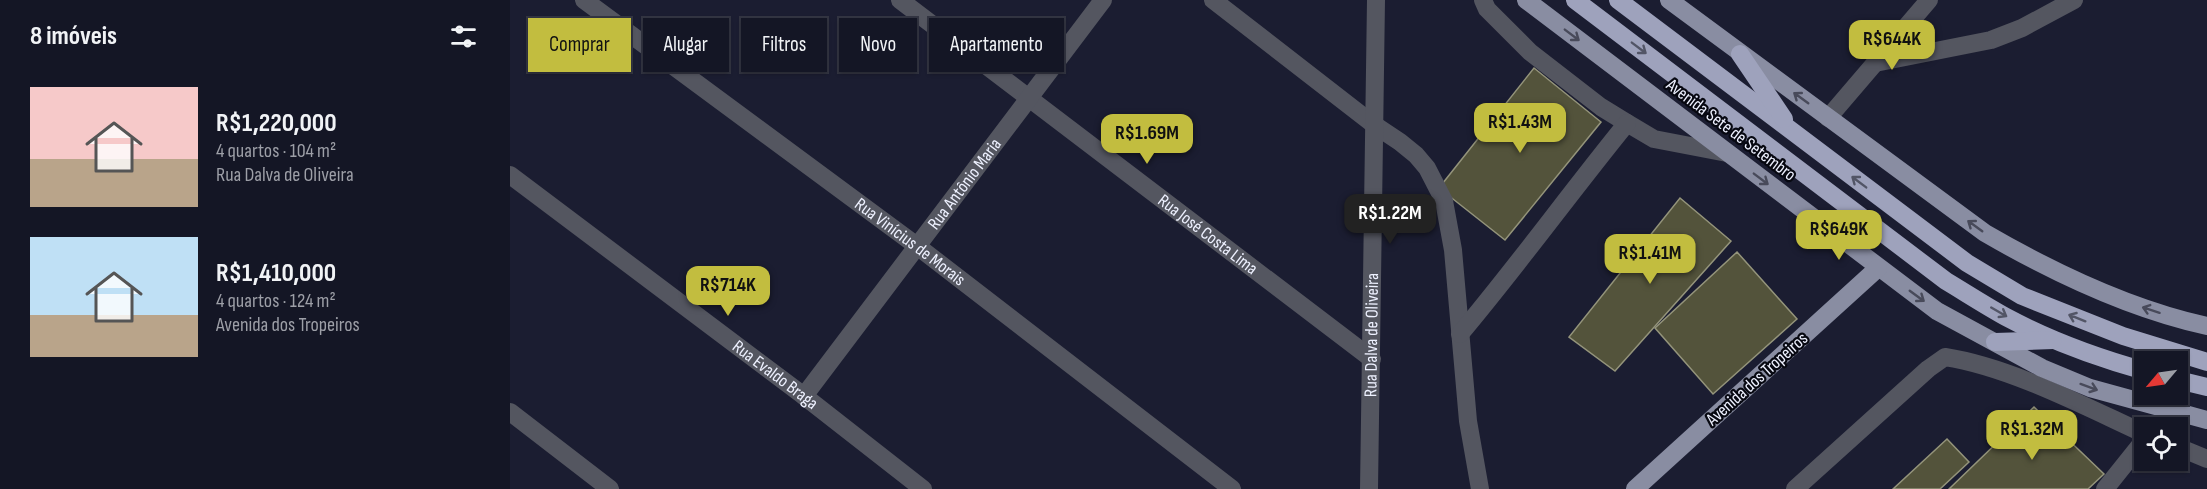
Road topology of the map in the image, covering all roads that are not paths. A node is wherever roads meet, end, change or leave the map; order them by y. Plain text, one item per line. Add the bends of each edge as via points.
1 (584, 0) edge
2 (900, 0) edge
3 (1103, 0) edge
4 (1213, 0) edge
5 (1376, 0) edge
6 (1483, 0) edge
7 (1526, 0) edge
8 (1575, 0) edge
9 (1618, 0) edge
10 (1669, 0) edge
11 (1929, 0) edge
12 (2074, 0) edge
13 (1740, 54) junction
14 (1875, 63) junction
15 (1028, 97) junction
16 (1828, 118) junction
17 (1627, 123) junction
18 (1373, 124) junction
19 (1794, 133) junction
20 (1727, 153) junction
21 (510, 175) edge
22 (917, 246) junction
23 (1878, 268) junction
24 (2207, 326) edge
25 (1460, 334) junction
26 (2057, 340) junction
27 (1995, 342) junction
28 (1372, 359) junction
29 (1973, 361) junction
30 (2207, 362) edge
31 (2134, 368) edge
32 (2188, 382) edge
33 (2207, 387) edge
34 (804, 396) junction
35 (510, 412) edge
36 (2207, 420) edge
37 (2134, 429) edge
38 (2188, 451) edge
39 (2134, 453) edge
40 (2207, 459) edge
41 (610, 489) edge
42 (923, 489) edge
43 (1232, 489) edge
44 (1369, 489) edge
45 (1480, 489) edge
46 (1635, 489) edge
47 (1795, 489) edge
48 (2105, 489) edge

1 - 22 street, Rua Vinícius de Morais
2 - 15 street, Rua José Costa Lima
3 - 15 street, Rua Antônio Maria
4 - 18 street
5 - 18 street, Rua Dalva de Oliveira
6 - 17 street via 1487,9 1530,52
7 -> 20 main road, Avenida Sete de Setembro
8 -> 26 highway, Avenida Sete de Setembro via 1946,281 2007,317
9 - 19 highway, Avenida Sete de Setembro
10 - 13 main road
11 - 14 street
12 - 14 street via 1991,40
16 -> 13 main road
13 - 19 highway
14 - 16 street
15 - 22 street, Rua Antônio Maria
15 - 28 street, Rua José Costa Lima
24 -> 16 main road via 2133,304 2031,260 1985,233
17 - 20 street via 1654,139
17 - 25 street
18 - 25 street via 1416,155 1443,201 1453,250
18 - 28 street, Rua Dalva de Oliveira
30 -> 19 highway, Avenida Sete de Setembro via 2122,336 2022,296 1967,263
20 -> 23 main road, Avenida Sete de Setembro
21 - 34 street, Rua Evaldo Braga
22 - 34 street, Rua Antônio Maria
22 - 43 street, Rua Vinícius de Morais
23 -> 27 main road, Avenida Sete de Setembro via 1937,311
23 - 46 main road, Avenida dos Tropeiros
25 - 45 street via 1468,421
26 - 27 highway
26 - 31 highway, Avenida Sete de Setembro
27 - 29 street
27 -> 36 main road, Avenida Sete de Setembro via 2090,388
28 - 44 street, Rua Dalva de Oliveira
29 - 37 street
29 - 47 street via 1945,357 1937,362
32 - 33 highway
34 - 42 street, Rua Evaldo Braga
35 - 41 street
38 - 40 street
39 - 48 street

